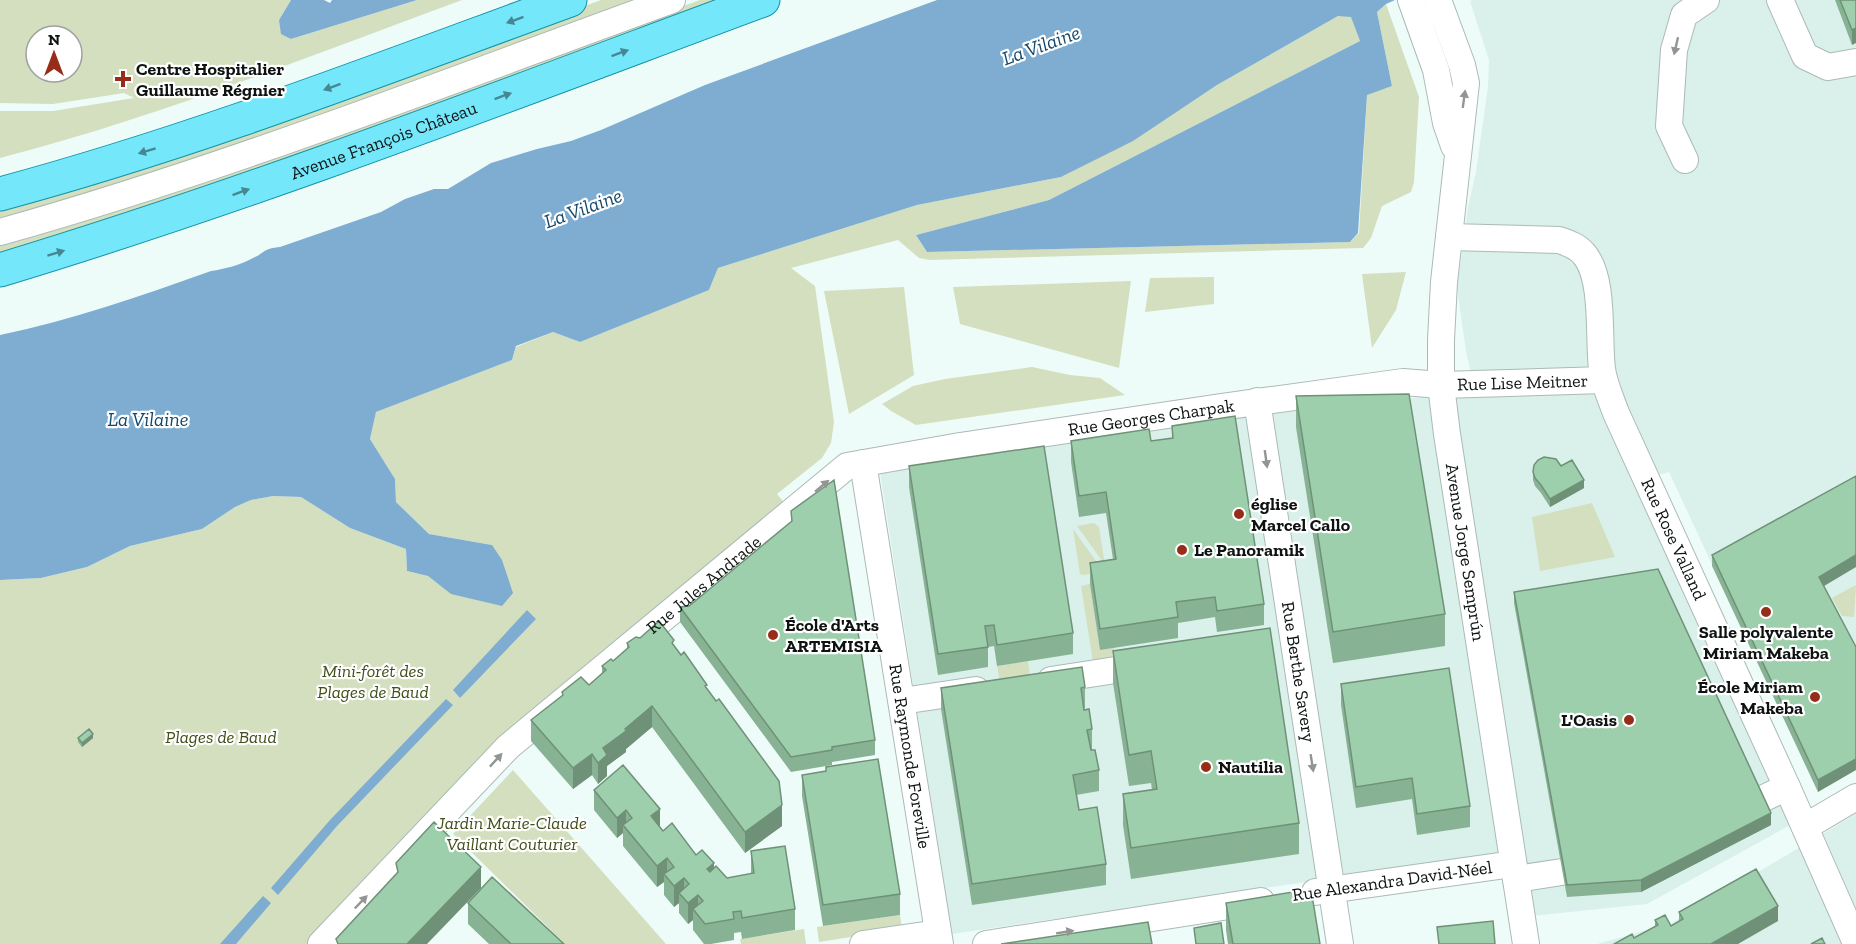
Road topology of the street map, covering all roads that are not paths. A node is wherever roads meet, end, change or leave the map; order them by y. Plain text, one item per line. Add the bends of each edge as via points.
1 (570, 0) edge
2 (672, 0) edge
3 (763, 0) edge
4 (1706, 0) edge
5 (1780, 0) edge
6 (1440, 5) edge
7 (1415, 10) edge
8 (1856, 62) edge
9 (1457, 157) junction
10 (1685, 160) dead end
11 (0, 194) edge
12 (0, 232) edge
13 (1449, 237) junction
14 (0, 270) edge
15 (1604, 380) junction
16 (1441, 385) junction
17 (1257, 402) junction
18 (862, 463) junction
19 (1176, 661) edge
20 (902, 701) junction
21 (1787, 787) junction
22 (1856, 797) edge
23 (1760, 800) edge
24 (1805, 826) junction
25 (1515, 871) junction
26 (1562, 872) edge
27 (1332, 890) junction
28 (939, 938) edge
29 (321, 944) edge
30 (863, 944) edge
31 (986, 944) edge
32 (1340, 944) edge
33 (1526, 944) edge
34 (1856, 944) edge

1 -> 11 main road via 201,134
2 - 12 street via 245,156
14 -> 3 main road, Avenue François Château via 220,200
4 -> 10 street via 1684,15 1674,50 1669,126
5 - 8 street via 1805,56 1828,67
9 -> 6 street, Avenue Jorge Semprún via 1466,83
7 - 9 street, Avenue Jorge Semprún via 1436,70
9 - 13 street, Avenue Jorge Semprún
13 - 15 street, Rue Rose Valland via 1559,240 1583,252 1597,281
13 - 16 street, Avenue Jorge Semprún
15 - 16 street, Rue Lise Meitner
15 - 21 street, Rue Rose Valland
16 - 17 street, Rue Georges Charpak via 1403,382
16 - 25 street, Avenue Jorge Semprún
17 - 18 street, Rue Georges Charpak
17 -> 27 street, Rue Berthe Savery via 1281,644
18 - 20 street, Rue Raymonde Foreville
29 -> 18 street, Rue Jules Andrade via 508,747 847,466
19 - 20 street
20 - 28 street, Rue Raymonde Foreville
21 - 23 street
21 - 24 street, Rue Rose Valland
22 - 24 street
24 - 34 street, Rue Rose Valland
25 - 26 street, Rue Alexandra David-Néel
25 - 27 street, Rue Alexandra David-Néel
25 - 33 street, Avenue Jorge Semprún
31 -> 27 street, Rue Alexandra David-Néel
27 - 32 street, Rue Berthe Savery
28 - 30 street

